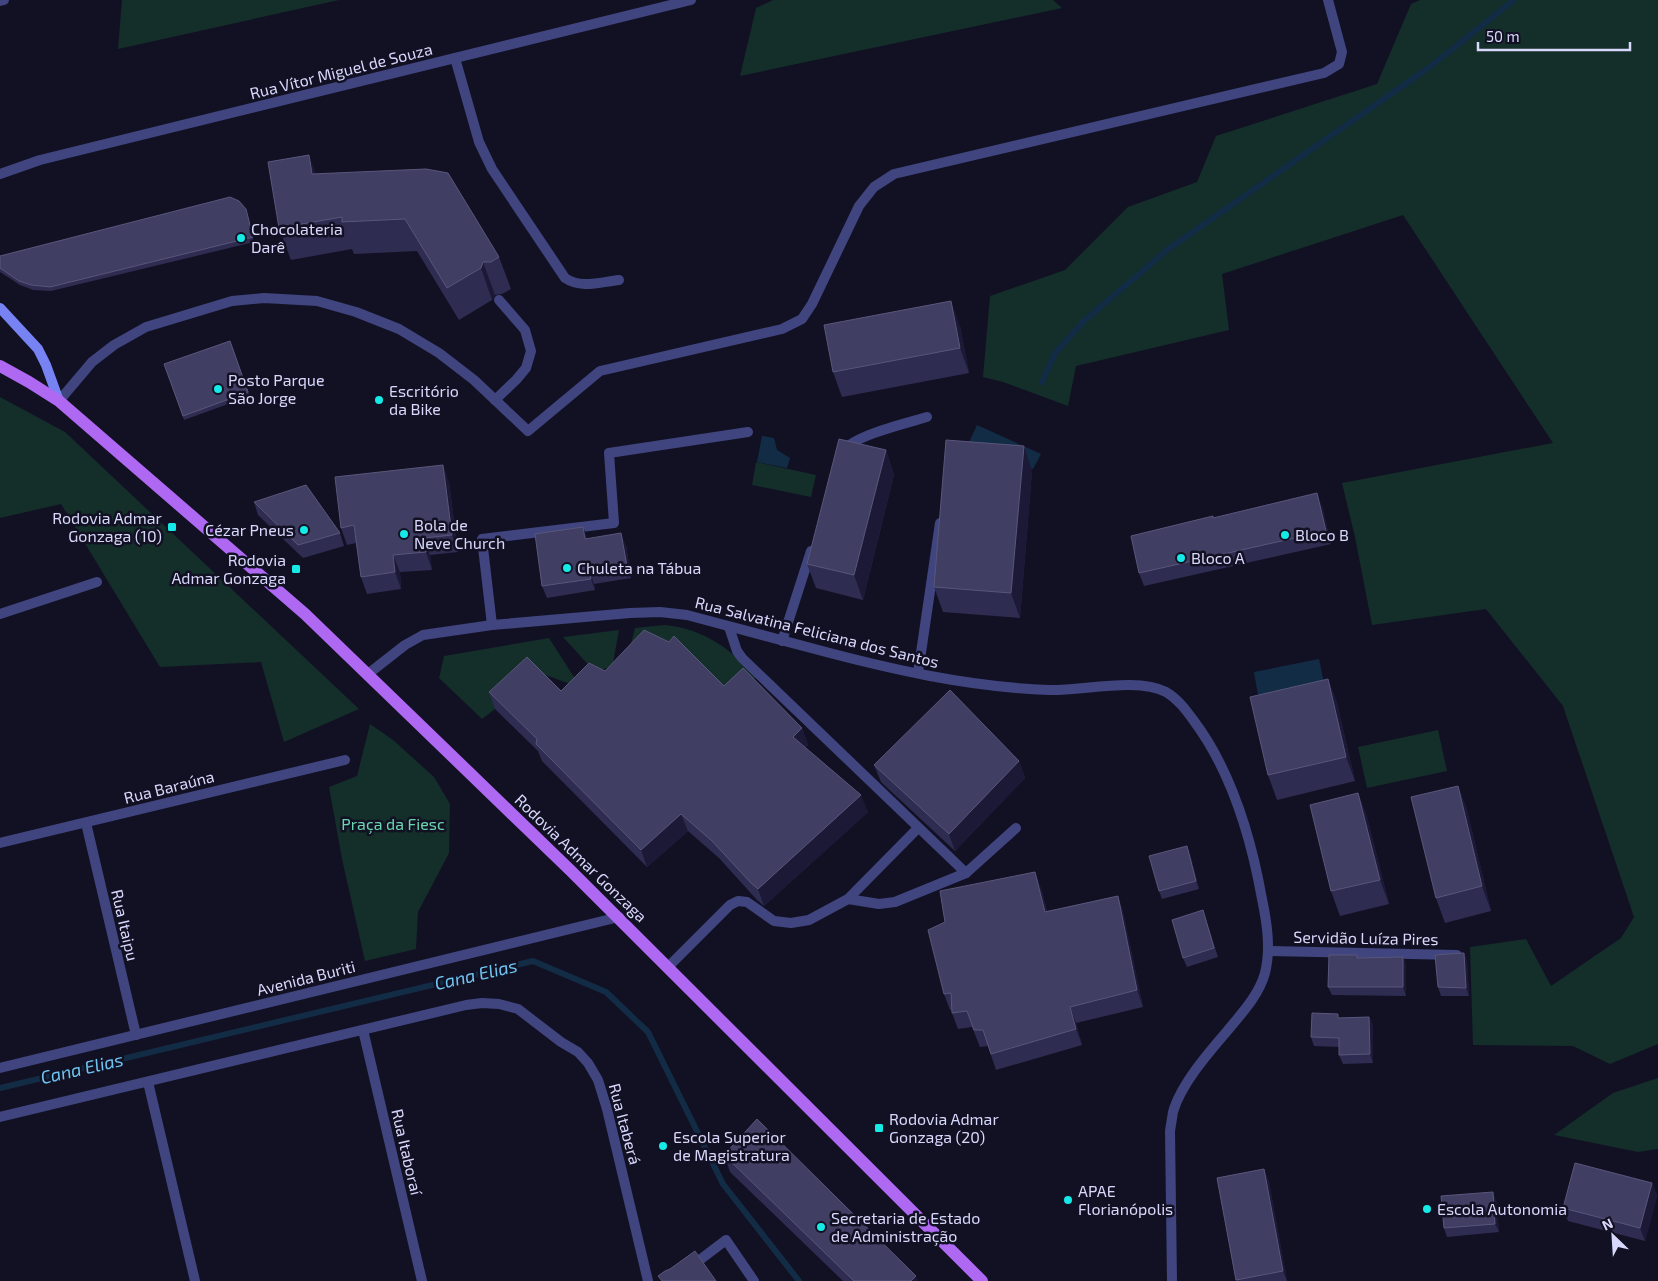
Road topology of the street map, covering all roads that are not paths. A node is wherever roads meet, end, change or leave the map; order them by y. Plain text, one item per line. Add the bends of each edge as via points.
1 (4, 0) edge
2 (691, 0) edge
3 (1328, 0) edge
4 (0, 1) edge
5 (455, 58) junction
6 (0, 174) edge
7 (619, 280) dead end
8 (498, 300) dead end
9 (0, 308) edge
10 (0, 366) edge
11 (495, 400) junction
12 (59, 401) junction
13 (927, 417) dead end
14 (748, 432) dead end
15 (835, 462) edge
16 (941, 516) edge
17 (814, 539) edge
18 (97, 582) dead end
19 (0, 614) edge
20 (492, 625) junction
21 (729, 627) junction
22 (782, 640) junction
23 (918, 673) junction
24 (368, 674) junction
25 (345, 760) dead end
26 (86, 823) junction
27 (918, 828) junction
28 (1016, 828) dead end
29 (0, 844) edge
30 (966, 872) junction
31 (848, 899) junction
32 (618, 917) junction
33 (1268, 951) junction
34 (1464, 955) edge
35 (668, 967) junction
36 (363, 1030) junction
37 (136, 1035) junction
38 (0, 1068) edge
39 (148, 1082) junction
40 (0, 1117) edge
41 (195, 1281) edge
42 (422, 1281) edge
43 (648, 1281) edge
44 (672, 1281) edge
45 (754, 1281) edge
46 (982, 1281) edge
47 (1172, 1281) edge

1 - 4 street
2 - 5 street, Rua Vítor Miguel de Souza
3 - 11 street via 1342,52 1339,64 1324,73 894,174 874,187 858,206 802,319 782,329 600,371 528,431
5 - 6 street, Rua Vítor Miguel de Souza via 40,160
5 - 7 street via 480,142 492,169 564,278 583,285
8 - 11 street via 525,330 531,351 526,368
9 - 12 main road via 38,348
10 - 12 main road, Rodovia Admar Gonzaga
11 - 12 street via 439,353 399,329 317,301 264,298 232,301 146,328 114,345 92,362
12 - 24 main road, Rodovia Admar Gonzaga via 305,614
13 - 15 street via 868,436 846,447
14 - 20 street via 609,453 614,523 482,539
16 - 23 street
17 - 22 street
18 - 19 street
20 - 21 street, Rua Salvatina Feliciana dos Santos via 660,612 687,615
20 - 24 street, Rua Salvatina Feliciana dos Santos via 423,635
21 - 22 street, Rua Salvatina Feliciana dos Santos
21 - 27 street via 742,658
22 - 23 street, Rua Salvatina Feliciana dos Santos via 870,664
23 - 33 street, Rua Salvatina Feliciana dos Santos via 1019,689 1146,686 1166,692 1182,705 1206,736 1225,774 1243,821 1257,873
24 - 32 main road, Rodovia Admar Gonzaga
25 - 26 street, Rua Baraúna
26 - 29 street, Rua Baraúna
26 - 37 street, Rua Itaipu
27 - 30 street
27 - 31 street
28 - 30 street
30 - 31 street via 895,902 880,904
31 - 35 street via 809,920 791,924 774,921 747,902 738,901 730,905
32 - 35 main road, Rodovia Admar Gonzaga
32 - 37 street, Avenida Buriti
33 - 34 street, Servidão Luíza Pires
33 - 47 street, Rua Salvatina Feliciana dos Santos via 1259,989 1205,1057 1174,1110 1170,1132
35 - 46 main road, Rodovia Admar Gonzaga
36 - 39 street
36 - 42 street, Rua Itaboraí
36 - 43 street, Rua Itaberá via 466,1005 499,1004 518,1009 578,1052 598,1080 607,1109
37 - 38 street, Avenida Buriti
39 - 40 street
39 - 41 street
44 - 45 street via 726,1240

